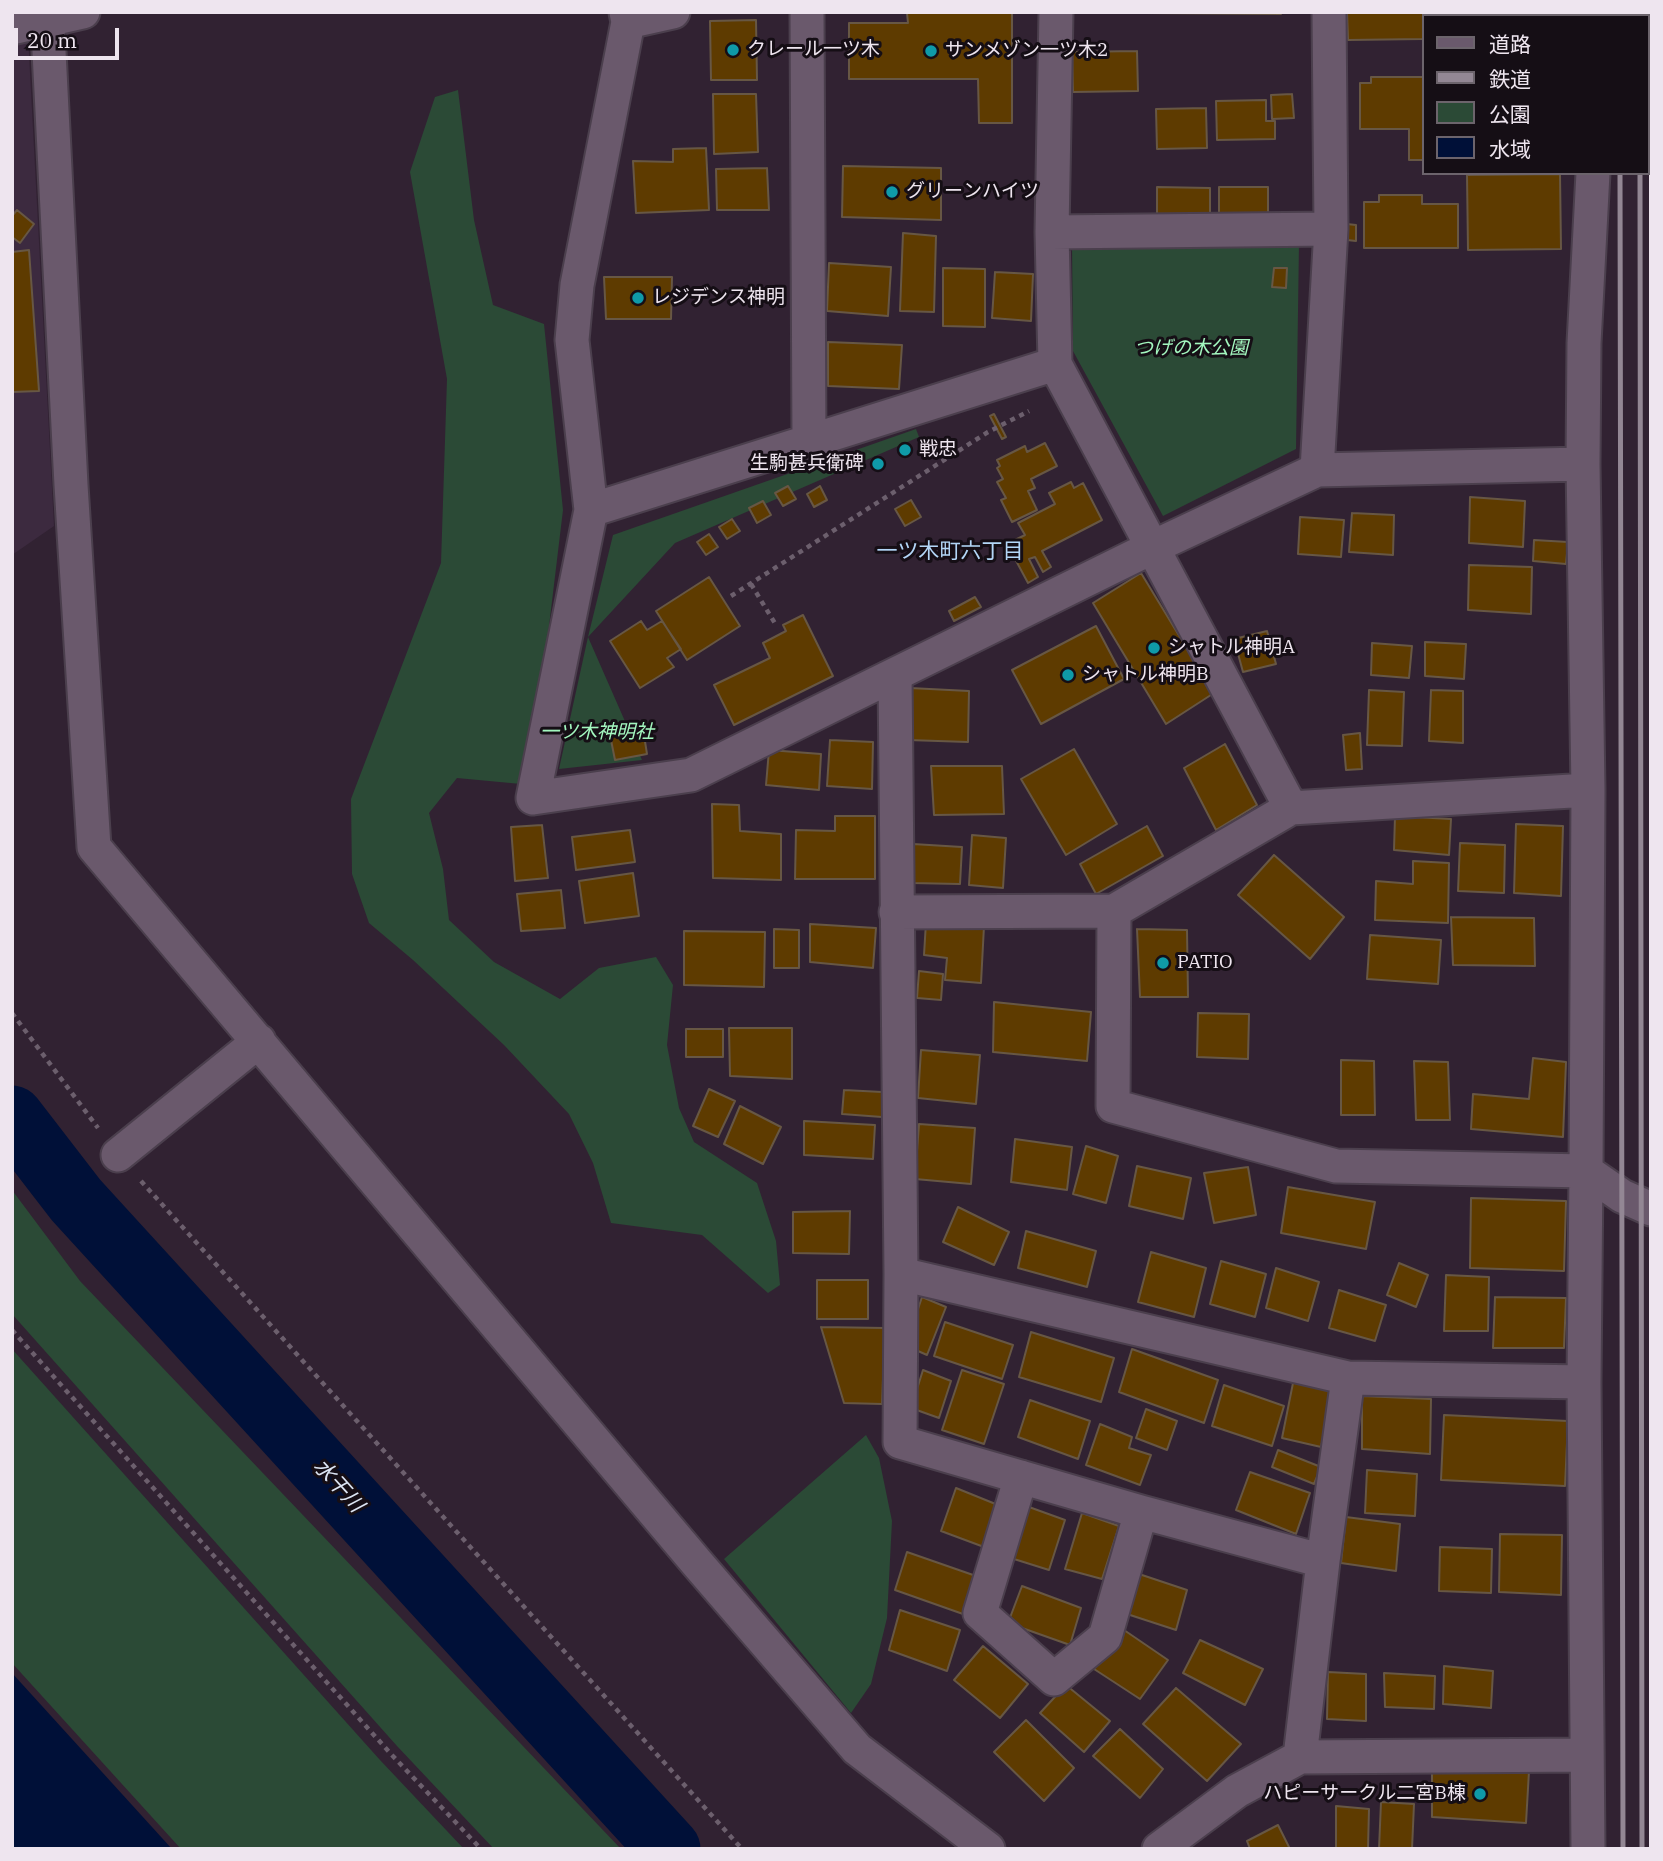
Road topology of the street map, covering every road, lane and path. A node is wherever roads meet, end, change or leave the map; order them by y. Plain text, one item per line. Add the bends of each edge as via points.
1 (83, 12) edge
2 (673, 12) edge
3 (807, 12) edge
4 (1056, 12) edge
5 (1329, 12) edge
6 (48, 16) edge
7 (627, 17) edge
8 (12, 28) edge
9 (1593, 175) edge
10 (1331, 229) junction
11 (1052, 232) junction
12 (1062, 377) junction
13 (809, 442) junction
14 (1583, 464) junction
15 (1317, 470) junction
16 (591, 510) junction
17 (1153, 547) junction
18 (751, 584) junction
19 (731, 596) dead end
20 (776, 625) dead end
21 (895, 675) junction
22 (1588, 790) junction
23 (1291, 808) junction
24 (1114, 911) junction
25 (896, 912) junction
26 (12, 1013) edge
27 (259, 1041) junction
28 (118, 1155) junction
29 (1586, 1171) junction
30 (1651, 1209) edge
31 (901, 1274) junction
32 (12, 1331) edge
33 (1348, 1378) junction
34 (1584, 1382) junction
35 (1021, 1477) junction
36 (1141, 1512) junction
37 (1323, 1561) junction
38 (1586, 1755) junction
39 (1300, 1757) junction
40 (481, 1849) edge
41 (742, 1849) edge
42 (988, 1849) edge
43 (1159, 1849) edge
44 (1588, 1849) edge

1 - 6 street
2 - 7 street
3 - 13 street
4 - 11 street
5 - 10 street
6 - 8 street
6 - 27 street via 94,847
7 - 16 street via 577,285 572,340
9 - 14 street
10 - 11 street
10 - 15 street
11 - 12 street
12 - 13 street
12 - 17 street
12 - 18 path via 988,432
13 - 16 street
14 - 15 street
14 - 22 street
15 - 17 street
16 - 21 street via 533,798 691,775
17 - 21 street
17 - 23 street
18 - 19 path
18 - 20 path
21 - 25 street
22 - 23 street
22 - 29 street
23 - 24 street
24 - 25 street
24 - 29 street via 1113,1106 1336,1167
25 - 31 street
26 - 28 path
27 - 28 street
27 - 42 street via 857,1749
28 - 41 path
29 - 30 street
29 - 34 street
31 - 33 street
31 - 35 street via 900,1442
32 - 40 path
33 - 34 street
33 - 37 street
34 - 38 street
35 - 36 street
35 - 36 street via 980,1613 1055,1679 1105,1637
36 - 37 street
37 - 39 street
38 - 39 street
38 - 44 street
39 - 43 street via 1237,1791

